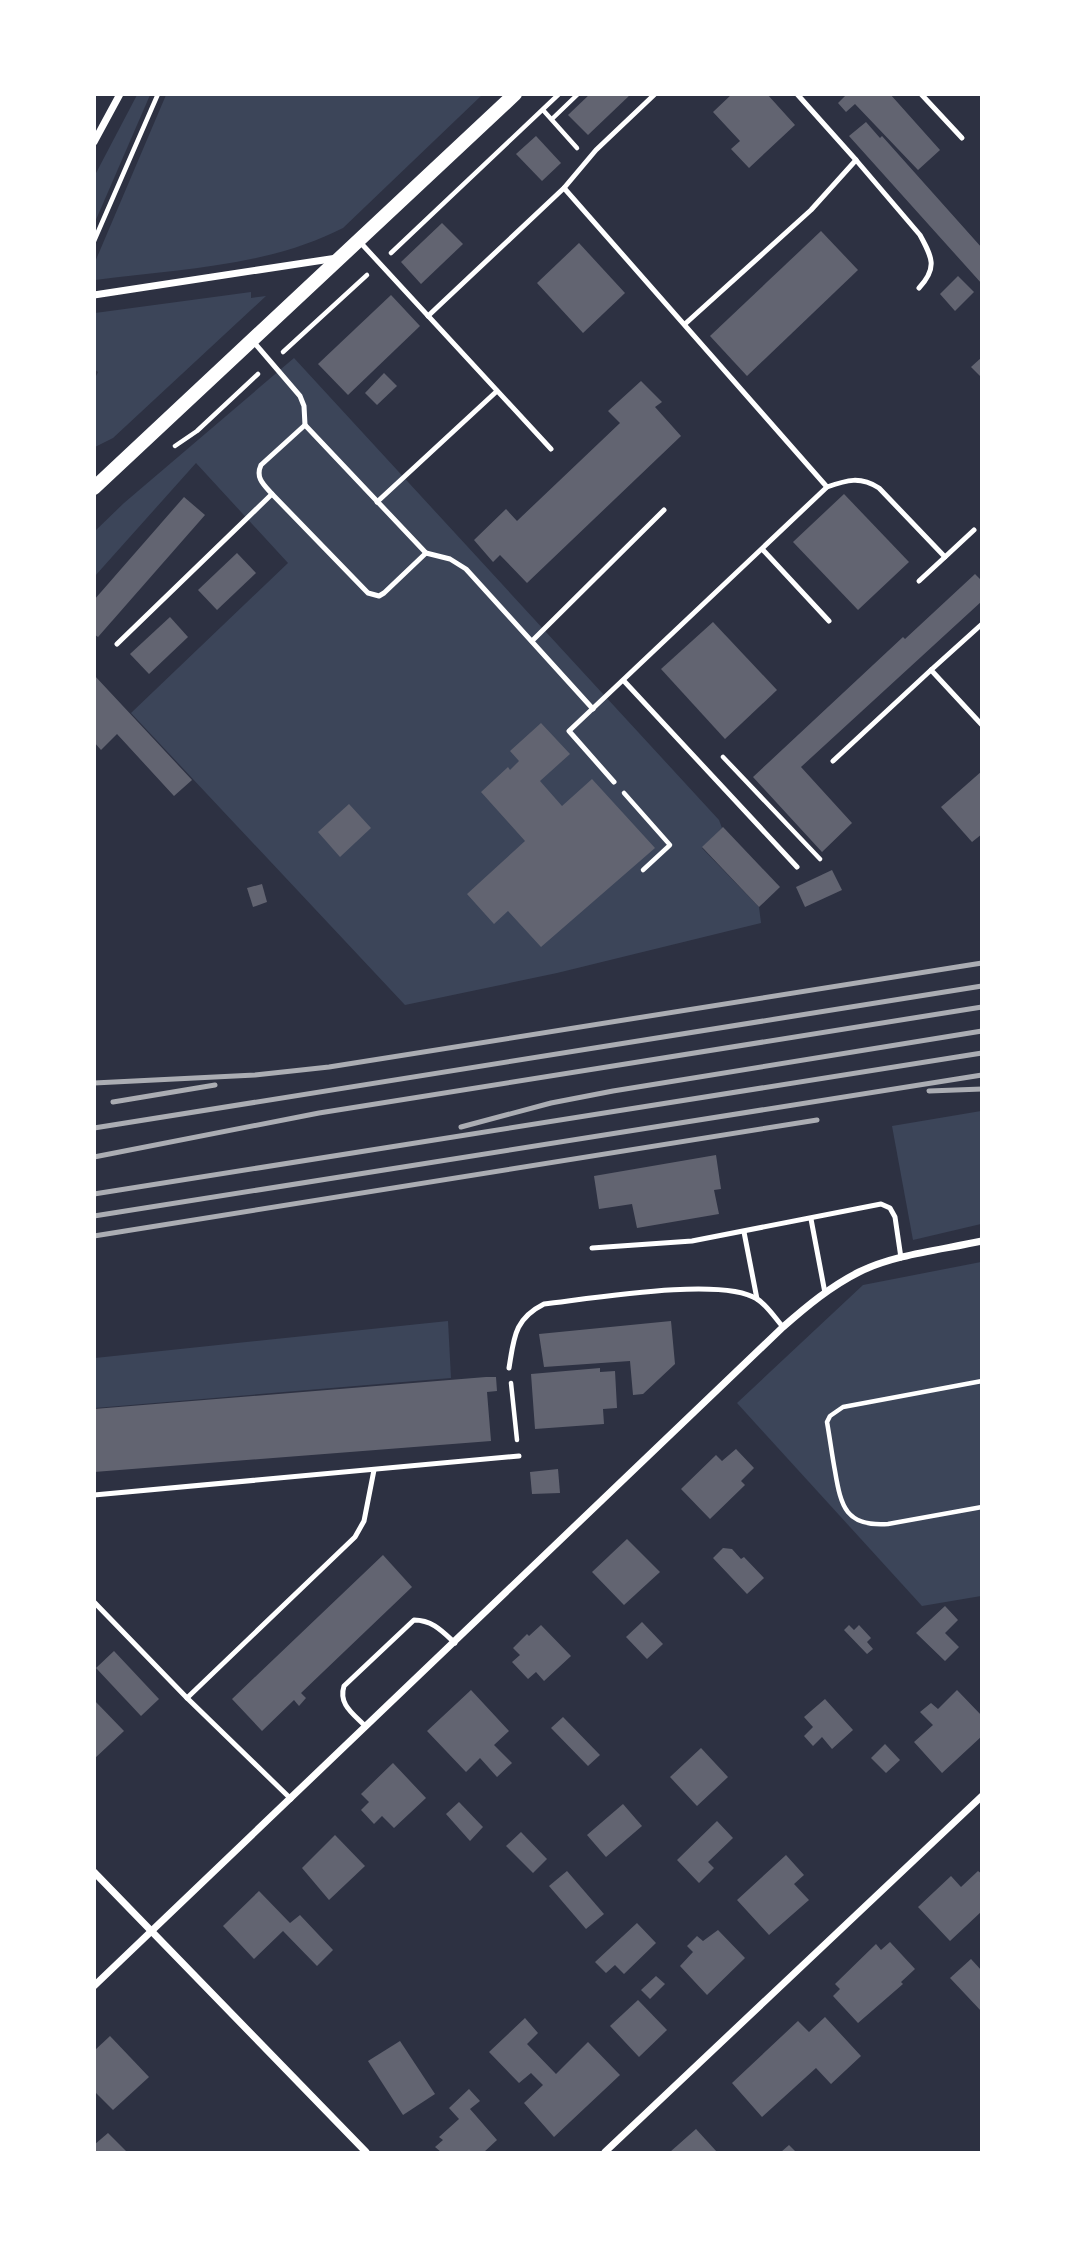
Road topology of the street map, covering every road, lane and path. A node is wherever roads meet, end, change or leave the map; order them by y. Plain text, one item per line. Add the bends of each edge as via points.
1 (120, 94) edge
2 (158, 94) edge
3 (515, 94) edge
4 (578, 94) edge
5 (655, 94) edge
6 (797, 94) edge
7 (921, 94) edge
8 (543, 110) dead end
9 (552, 120) junction
10 (962, 138) dead end
11 (94, 142) edge
12 (588, 159) junction
13 (856, 160) junction
14 (564, 188) junction
15 (94, 241) edge
16 (359, 241) junction
17 (341, 258) junction
18 (919, 288) dead end
19 (94, 295) edge
20 (428, 316) junction
21 (685, 324) junction
22 (252, 340) junction
23 (497, 391) junction
24 (219, 410) dead end
25 (304, 425) junction
26 (551, 449) dead end
27 (165, 453) dead end
28 (94, 488) edge
29 (827, 488) junction
30 (272, 494) junction
31 (377, 502) junction
32 (664, 510) dead end
33 (974, 530) dead end
34 (763, 550) junction
35 (426, 553) junction
36 (946, 557) junction
37 (919, 581) dead end
38 (829, 621) dead end
39 (982, 624) edge
40 (532, 641) junction
41 (117, 644) dead end
42 (931, 670) junction
43 (624, 681) junction
44 (593, 709) junction
45 (982, 725) edge
46 (714, 748) dead end
47 (833, 761) dead end
48 (614, 782) joint
49 (820, 859) dead end
50 (797, 867) dead end
51 (643, 870) dead end
52 (811, 1219) junction
53 (744, 1232) junction
54 (982, 1241) edge
55 (592, 1248) dead end
56 (901, 1258) junction
57 (825, 1293) junction
58 (757, 1299) junction
59 (783, 1326) junction
60 (509, 1368) joint
61 (982, 1381) edge
62 (519, 1456) joint
63 (374, 1470) junction
64 (94, 1495) edge
65 (982, 1507) edge
66 (94, 1602) edge
67 (455, 1643) junction
68 (187, 1698) junction
69 (367, 1727) junction
70 (982, 1797) edge
71 (291, 1799) junction
72 (94, 1871) edge
73 (151, 1931) junction
74 (94, 1986) edge
75 (366, 2152) edge
76 (604, 2152) edge

1 - 11 street
2 - 15 path
3 - 16 main road
4 - 9 path
5 - 12 lane
6 - 13 lane
7 - 10 lane
8 - 9 path
9 - 12 path
12 - 14 lane
13 - 18 lane via 927,246 932,268
13 - 21 lane via 811,210
14 - 20 lane
14 - 21 lane
16 - 17 main road
16 - 20 lane
17 - 19 street
17 - 22 main road
20 - 23 lane
21 - 29 lane
22 - 25 lane via 300,396
22 - 28 main road
23 - 26 lane
23 - 31 lane
24 - 27 path
25 - 30 lane via 261,465 260,481
25 - 31 lane
29 - 34 lane
29 - 36 lane via 846,480 870,482
30 - 35 lane via 373,595 384,593
30 - 41 lane
31 - 35 lane
32 - 40 lane
33 - 36 lane
34 - 38 lane
34 - 43 lane
35 - 40 lane via 460,563
36 - 37 lane
39 - 42 lane
40 - 44 lane
42 - 45 lane
42 - 47 lane
43 - 44 lane
43 - 50 lane
44 - 48 lane via 569,731
46 - 49 path
48 - 51 path via 670,845
52 - 53 lane
52 - 56 lane via 881,1204 895,1217
52 - 57 lane
53 - 55 lane via 692,1241
53 - 58 lane
54 - 56 street
56 - 57 street via 861,1271
57 - 59 street
58 - 59 lane
58 - 60 lane via 700,1287 544,1304 519,1324
59 - 67 street
60 - 62 path
61 - 65 path via 843,1407 827,1422 840,1500 858,1521 888,1524
62 - 63 lane
63 - 64 lane
63 - 68 lane via 364,1521 355,1536
66 - 68 lane
67 - 69 street
67 - 69 lane via 434,1624 414,1620 344,1686 343,1704
68 - 71 lane
69 - 71 street
70 - 76 street
71 - 73 street
72 - 73 street
73 - 74 street
73 - 75 street

